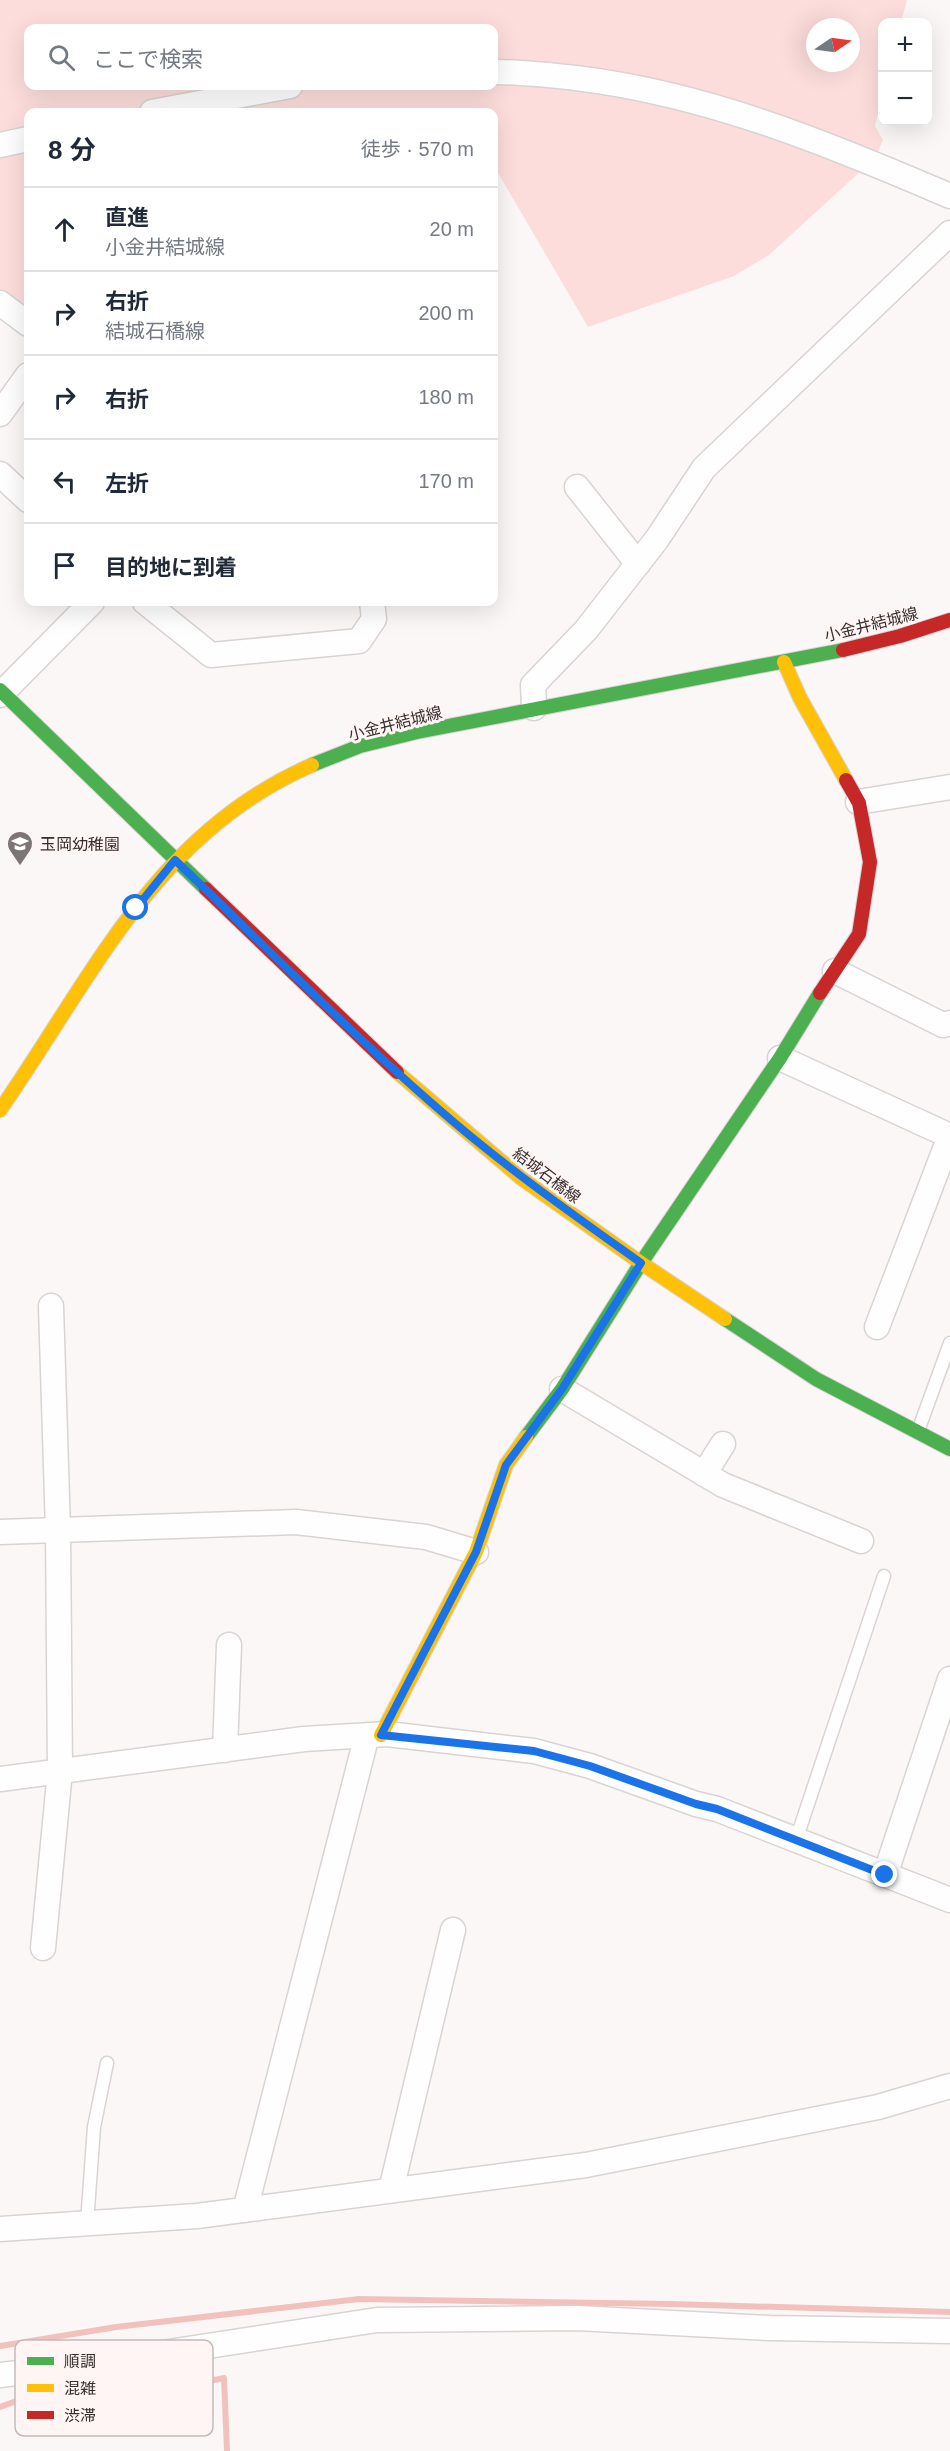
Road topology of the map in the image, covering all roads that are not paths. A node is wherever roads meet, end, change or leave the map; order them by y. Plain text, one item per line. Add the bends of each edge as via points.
1 (498, 72) edge
2 (269, 90) edge
3 (174, 108) edge
4 (24, 140) edge
5 (0, 145) edge
6 (950, 196) edge
7 (950, 233) edge
8 (0, 303) edge
9 (24, 321) edge
10 (24, 381) edge
11 (0, 414) edge
12 (0, 474) edge
13 (577, 487) dead end
14 (24, 496) edge
15 (638, 564) junction
16 (88, 606) edge
17 (150, 606) edge
18 (372, 606) edge
19 (950, 620) edge
20 (784, 662) junction
21 (1, 693) edge
22 (534, 708) junction
23 (950, 787) edge
24 (858, 802) junction
25 (175, 860) junction
26 (835, 970) junction
27 (950, 1023) edge
28 (780, 1058) junction
29 (0, 1110) edge
30 (641, 1263) junction
31 (51, 1306) dead end
32 (877, 1327) dead end
33 (950, 1342) edge
34 (562, 1389) junction
35 (918, 1432) junction
36 (723, 1444) dead end
37 (950, 1449) edge
38 (704, 1474) junction
39 (58, 1530) junction
40 (0, 1532) edge
41 (861, 1541) dead end
42 (476, 1552) junction
43 (884, 1576) dead end
44 (229, 1645) dead end
45 (950, 1679) edge
46 (374, 1735) junction
47 (225, 1750) junction
48 (60, 1771) junction
49 (0, 1779) edge
50 (796, 1840) junction
51 (885, 1875) junction
52 (950, 1900) edge
53 (453, 1929) dead end
54 (43, 1948) dead end
55 (107, 2063) dead end
56 (950, 2086) edge
57 (391, 2190) junction
58 (245, 2210) junction
59 (87, 2223) junction
60 (0, 2229) edge
61 (950, 2331) edge
62 (213, 2345) edge
63 (15, 2373) edge
64 (0, 2375) edge

1 - 6 street via 625,84 742,114
2 - 3 street
4 - 5 street
7 - 15 street via 704,468
8 - 9 street
10 - 11 street
12 - 14 street
13 - 15 street
15 - 22 street via 586,630 533,685
16 - 21 street
17 - 18 street via 211,655 359,641 374,619
19 - 20 main road, 小金井結城線 via 884,640
20 - 22 main road, 小金井結城線
20 - 24 main road
21 - 25 main road, 結城石橋線
22 - 25 main road, 小金井結城線 via 388,738 324,759 253,796 219,820
23 - 24 street
24 - 26 main road via 870,862 859,934
25 - 29 main road, 小金井結城線 via 95,963
25 - 30 main road, 結城石橋線 via 376,1054 456,1124 522,1178
26 - 27 street via 943,1025
26 - 28 main road
28 - 30 main road
28 - 32 street via 950,1136
30 - 34 main road
30 - 35 main road, 結城石橋線 via 816,1379
31 - 39 street
33 - 35 lane
34 - 38 street
34 - 42 main road via 506,1465
35 - 37 main road, 結城石橋線
36 - 38 street
38 - 41 street
39 - 40 street
39 - 42 street via 296,1522 426,1537
39 - 48 street
42 - 46 main road
43 - 50 lane
44 - 47 street
45 - 51 street
46 - 47 street via 304,1739
46 - 50 street via 545,1754 717,1809
46 - 58 street
47 - 48 street
48 - 49 street
48 - 54 street
50 - 51 street
51 - 52 street
53 - 57 street
55 - 59 lane via 94,2127
56 - 57 street via 878,2107 586,2165
57 - 58 street
58 - 59 street
59 - 60 street
61 - 62 street via 769,2328 577,2318 377,2320
63 - 64 street

